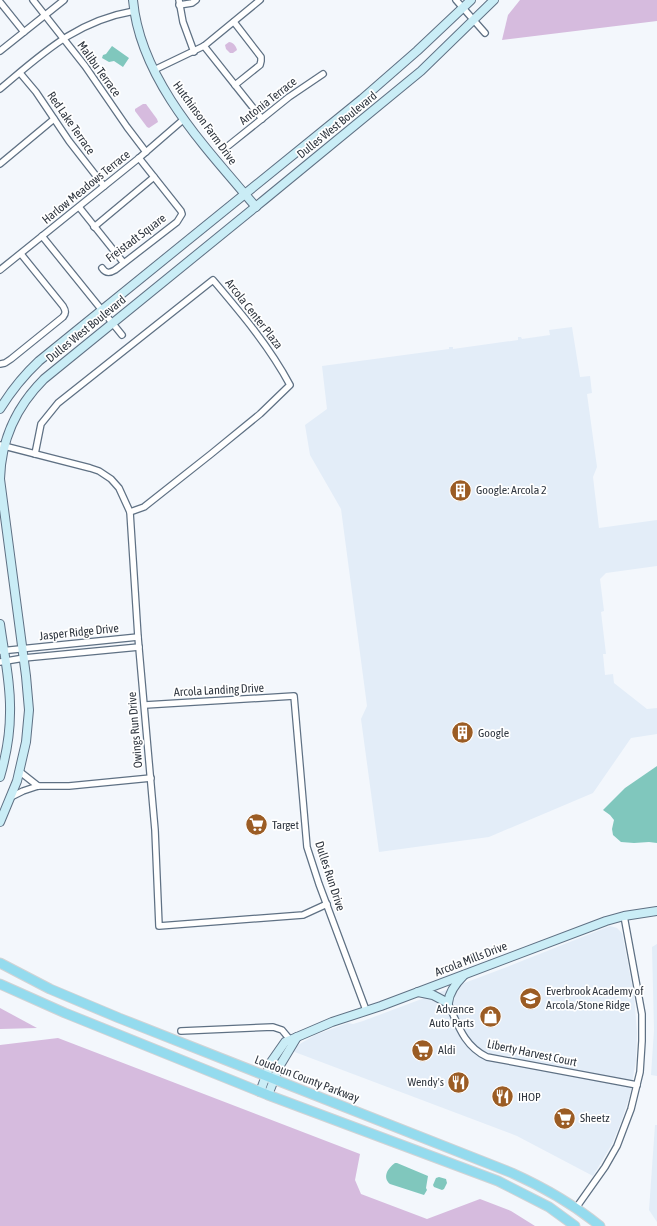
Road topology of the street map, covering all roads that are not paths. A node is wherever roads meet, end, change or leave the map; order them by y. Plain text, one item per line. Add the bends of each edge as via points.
1 (33, 0) edge
2 (64, 0) edge
3 (133, 0) edge
4 (196, 0) edge
5 (260, 0) edge
6 (456, 0) edge
7 (471, 0) edge
8 (494, 0) edge
9 (0, 2) edge
10 (179, 3) edge
11 (463, 8) junction
12 (134, 11) junction
13 (45, 16) junction
14 (474, 20) junction
15 (234, 22) junction
16 (24, 32) junction
17 (485, 33) dead end
18 (64, 38) junction
19 (204, 46) junction
20 (0, 51) edge
21 (194, 52) junction
22 (154, 70) junction
23 (20, 73) junction
24 (323, 74) dead end
25 (235, 85) junction
26 (0, 88) edge
27 (54, 119) junction
28 (184, 119) junction
29 (262, 119) junction
30 (228, 146) dead end
31 (146, 152) junction
32 (139, 158) junction
33 (0, 164) edge
34 (154, 177) junction
35 (104, 186) junction
36 (245, 194) junction
37 (78, 206) junction
38 (256, 207) junction
39 (94, 227) junction
40 (42, 236) junction
41 (21, 254) junction
42 (123, 262) junction
43 (102, 268) dead end
44 (0, 270) edge
45 (102, 310) junction
46 (112, 324) junction
47 (122, 335) dead end
48 (0, 364) edge
49 (0, 409) edge
50 (2, 446) edge
51 (36, 454) junction
52 (130, 512) junction
53 (0, 624) edge
54 (138, 637) junction
55 (139, 647) junction
56 (23, 648) junction
57 (2, 651) edge
58 (24, 658) junction
59 (2, 662) edge
60 (294, 696) joint
61 (144, 705) junction
62 (19, 771) junction
63 (0, 777) edge
64 (151, 778) junction
65 (38, 786) junction
66 (11, 797) junction
67 (0, 822) edge
68 (327, 904) junction
69 (657, 911) edge
70 (624, 916) junction
71 (0, 963) edge
72 (465, 974) junction
73 (0, 984) edge
74 (416, 992) junction
75 (448, 1003) junction
76 (366, 1010) junction
77 (181, 1031) dead end
78 (293, 1040) junction
79 (270, 1078) junction
80 (637, 1085) junction
81 (264, 1094) junction
82 (549, 1207) junction
83 (576, 1208) junction
84 (575, 1226) edge
85 (600, 1226) edge

1 - 13 street, Malibu Terrace
2 - 13 street
3 - 12 street, Hutchinson Farm Drive
4 - 10 street
5 - 15 street
6 - 11 street
7 - 11 street, Dulles West Boulevard
8 - 14 street, Dulles West Boulevard
9 - 16 street
10 - 21 street
11 - 14 street
11 - 36 street, Dulles West Boulevard via 406,60
12 - 18 street via 100,19
12 - 22 street, Hutchinson Farm Drive via 139,34
13 - 16 street
13 - 18 street, Malibu Terrace
14 - 17 street
14 - 38 street, Dulles West Boulevard via 420,71
15 - 19 street
15 - 25 street via 261,57 260,65
16 - 20 street
18 - 23 street
18 - 31 street, Malibu Terrace
19 - 21 street
19 - 25 street
21 - 22 street
22 - 28 street, Hutchinson Farm Drive
23 - 26 street
23 - 27 street, Red Lake Terrace
24 - 29 street, Antonia Terrace
25 - 29 street
27 - 33 street
27 - 35 street, Red Lake Terrace
28 - 31 street, Harlow Meadows Terrace
28 - 36 street, Hutchinson Farm Drive
29 - 30 street, Antonia Terrace
31 - 32 street, Harlow Meadows Terrace
32 - 34 street, Freistadt Square
32 - 35 street, Harlow Meadows Terrace
34 - 39 street
34 - 42 street, Freistadt Square via 182,214 177,222
35 - 37 street, Harlow Meadows Terrace
36 - 38 street, Hutchinson Farm Drive
36 - 45 street, Dulles West Boulevard
37 - 39 street
37 - 40 street, Harlow Meadows Terrace
38 - 46 street, Dulles West Boulevard
39 - 42 street
40 - 41 street, Harlow Meadows Terrace
40 - 45 street
41 - 44 street, Harlow Meadows Terrace
41 - 48 street via 66,313 11,359
42 - 43 street, Freistadt Square via 111,272 105,272
45 - 46 street
45 - 49 street, Dulles West Boulevard via 26,373
46 - 47 street
46 - 50 street, Dulles West Boulevard via 35,388 18,411
50 - 51 street, Owings Run Drive
50 - 56 street, Dulles West Boulevard via 0,484
51 - 52 street, Owings Run Drive via 90,468 106,475 119,488
51 - 52 street, Arcola Center Plaza via 41,424 58,404 213,280 248,322 290,385 260,414 211,454 144,507
52 - 54 street, Owings Run Drive
53 - 57 street
54 - 55 street, Owings Run Drive
54 - 56 street, Jasper Ridge Drive
55 - 58 street, Jasper Ridge Drive
55 - 61 street, Owings Run Drive
56 - 57 street, Jasper Ridge Drive
56 - 58 street, Dulles West Boulevard
57 - 59 street
58 - 59 street, Jasper Ridge Drive
58 - 62 street, Dulles West Boulevard via 29,710 26,742
59 - 63 street via 8,684 10,712 7,745
60 - 61 street, Arcola Landing Drive
60 - 68 street, Dulles Run Drive via 306,841
61 - 64 street, Owings Run Drive
62 - 65 street
62 - 66 street, Dulles West Boulevard
64 - 65 street via 69,786
64 - 68 street, Owings Run Drive via 159,926 303,916
65 - 66 street
66 - 67 street, Dulles West Boulevard
68 - 76 street, Dulles Run Drive
69 - 70 street, Arcola Mills Drive
70 - 72 street, Arcola Mills Drive
70 - 80 street via 642,1014 642,1053
71 - 79 main road, Loudoun County Parkway via 112,1015
72 - 74 street, Arcola Mills Drive
72 - 75 street via 450,994
73 - 81 main road via 65,1014
74 - 75 street via 433,995
74 - 76 street, Arcola Mills Drive
75 - 80 street, Liberty Harvest Court via 465,1039 476,1051 487,1057
76 - 78 street, Arcola Mills Drive via 317,1027
77 - 78 street via 273,1027 282,1030
78 - 79 street, Arcola Mills Drive via 285,1042 277,1052
79 - 81 street, Arcola Mills Drive
79 - 83 main road, Loudoun County Parkway via 497,1167 534,1183
80 - 83 street via 628,1120 617,1146
81 - 82 main road via 498,1181
82 - 83 main road via 564,1213
82 - 84 main road
83 - 85 main road, Loudoun County Parkway

